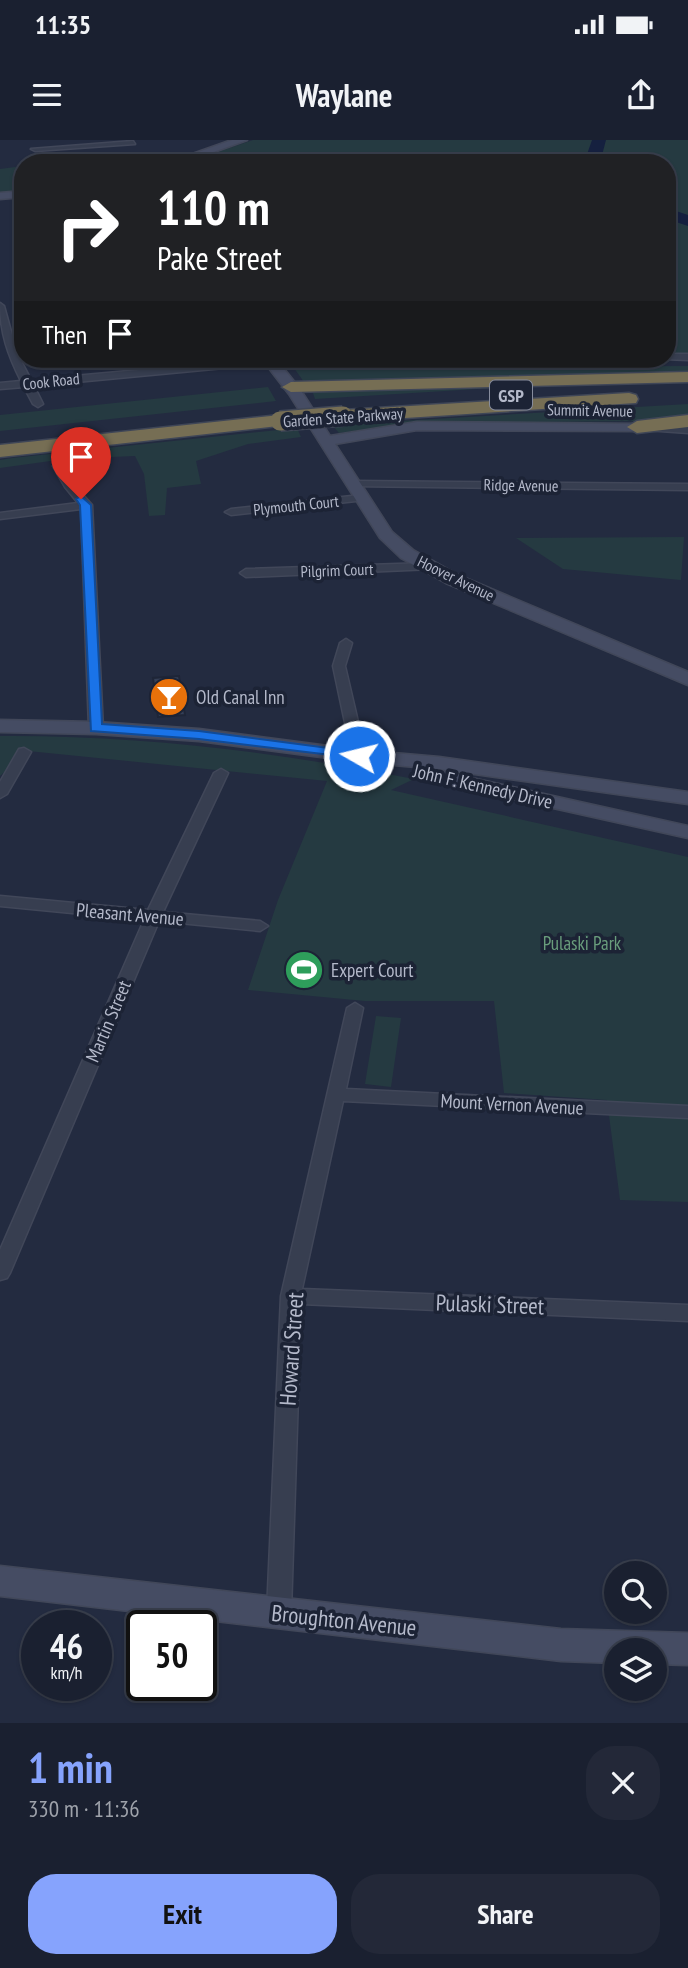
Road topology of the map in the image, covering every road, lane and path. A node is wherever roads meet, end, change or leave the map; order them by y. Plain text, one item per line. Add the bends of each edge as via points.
1 (32, 140) edge
2 (242, 140) edge
3 (132, 141) edge
4 (140, 153) dead end
5 (199, 154) edge
6 (0, 306) edge
7 (14, 357) edge
8 (19, 368) edge
9 (188, 368) edge
10 (276, 368) edge
11 (688, 377) edge
12 (27, 384) junction
13 (0, 386) edge
14 (291, 387) junction
15 (683, 392) edge
16 (647, 398) dead end
17 (38, 404) dead end
18 (339, 411) junction
19 (277, 416) junction
20 (688, 421) edge
21 (637, 427) junction
22 (688, 430) edge
23 (0, 438) edge
24 (325, 441) junction
25 (0, 451) edge
26 (58, 466) dead end
27 (688, 487) edge
28 (357, 491) junction
29 (86, 505) junction
30 (231, 512) dead end
31 (0, 516) edge
32 (428, 567) junction
33 (246, 573) dead end
34 (346, 643) dead end
35 (688, 679) edge
36 (0, 726) edge
37 (96, 728) junction
38 (24, 752) dead end
39 (359, 756) junction
40 (221, 772) dead end
41 (0, 794) edge
42 (688, 798) edge
43 (688, 821) edge
44 (688, 832) edge
45 (0, 901) edge
46 (153, 916) junction
47 (260, 926) dead end
48 (355, 1008) dead end
49 (336, 1095) junction
50 (688, 1112) edge
51 (0, 1273) edge
52 (291, 1296) junction
53 (688, 1313) edge
54 (0, 1581) edge
55 (279, 1612) junction
56 (688, 1649) edge

1 - 3 street via 37,153
2 - 5 street
3 - 4 street
6 - 7 street
8 - 12 street
9 - 12 street, Cook Road
10 - 14 street, Hoover Avenue
11 - 14 highway
12 - 13 street, Cook Road
12 - 17 street
14 - 24 street, Hoover Avenue
15 - 18 highway, Garden State Parkway / GSP
16 - 18 highway, Garden State Parkway / GSP
18 - 19 highway, Garden State Parkway / GSP, bridge
19 - 23 highway, Garden State Parkway / GSP
19 - 25 highway, Garden State Parkway / GSP
20 - 21 highway
21 - 22 street, Summit Avenue
21 - 24 street, Summit Avenue via 417,426
24 - 28 street, Hoover Avenue
26 - 29 street
27 - 28 street, Ridge Avenue
28 - 30 street, Plymouth Court
28 - 32 street, Hoover Avenue via 386,535
29 - 31 street
29 - 37 street
32 - 33 street, Pilgrim Court
32 - 35 street, Hoover Avenue
34 - 39 street via 339,666
36 - 37 street
37 - 39 street via 199,735
38 - 41 street
39 - 42 street
39 - 43 street, John F. Kennedy Drive via 434,767
39 - 44 street, John F. Kennedy Drive
40 - 46 street, Martin Street
45 - 46 street, Pleasant Avenue
46 - 47 street, Pleasant Avenue
46 - 51 street, Martin Street
48 - 49 street, Howard Street
49 - 50 street, Mount Vernon Avenue
49 - 52 street, Howard Street
52 - 53 street, Pulaski Street
52 - 55 street, Howard Street
54 - 55 street, Broughton Avenue
55 - 56 street, Broughton Avenue via 561,1645

